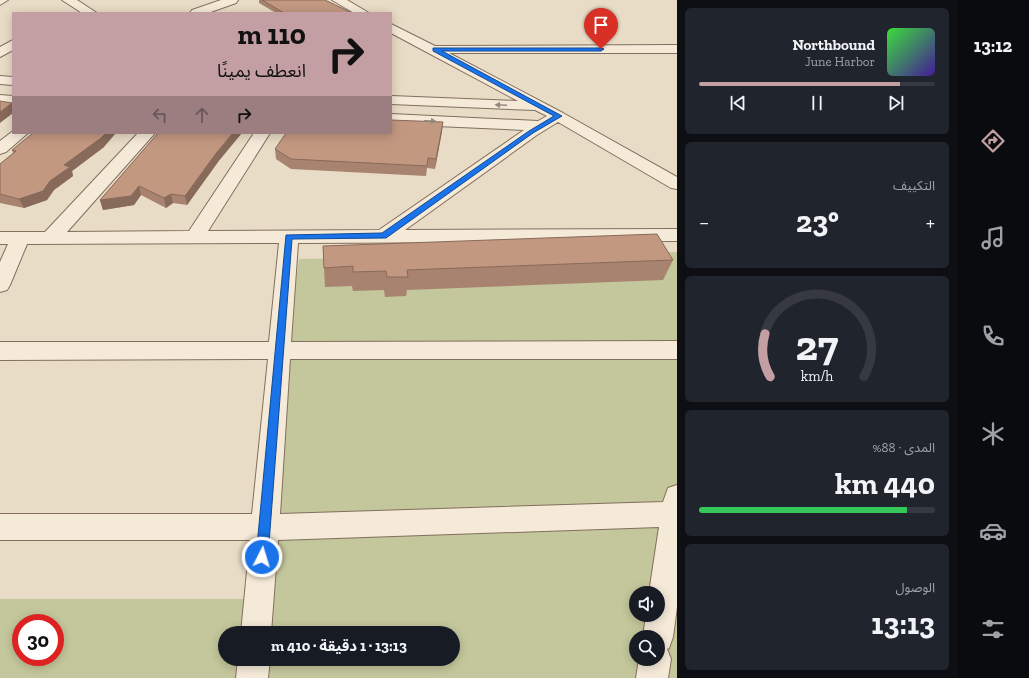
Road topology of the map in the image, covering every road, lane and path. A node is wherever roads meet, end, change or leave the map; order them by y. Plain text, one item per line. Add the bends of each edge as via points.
1 (68, 0) edge
2 (338, 0) edge
3 (231, 4) edge
4 (86, 10) edge
5 (74, 12) edge
6 (200, 12) edge
7 (361, 12) edge
8 (392, 28) edge
9 (408, 36) junction
10 (392, 43) edge
11 (12, 45) edge
12 (435, 49) junction
13 (677, 49) edge
14 (0, 53) edge
15 (0, 80) edge
16 (12, 81) edge
17 (0, 99) edge
18 (12, 100) edge
19 (392, 100) edge
20 (540, 107) junction
21 (558, 116) junction
22 (392, 119) edge
23 (541, 126) junction
24 (19, 134) edge
25 (146, 134) edge
26 (261, 134) edge
27 (0, 149) edge
28 (677, 184) edge
29 (677, 235) edge
30 (288, 236) junction
31 (384, 236) junction
32 (195, 237) junction
33 (0, 238) edge
34 (20, 238) junction
35 (50, 238) junction
36 (0, 285) edge
37 (279, 350) junction
38 (677, 350) edge
39 (0, 351) edge
40 (676, 505) edge
41 (0, 527) edge
42 (264, 527) junction
43 (257, 626) edge
44 (659, 630) edge
45 (253, 666) edge
46 (654, 666) edge
47 (252, 678) edge
48 (652, 678) edge

1 - 4 street
2 - 7 street
3 - 6 street
4 - 5 street
8 - 9 street
9 - 10 street
9 - 12 street
11 - 14 street
12 - 13 street
12 - 20 street
15 - 16 street
17 - 18 street
20 -> 19 street
20 - 21 street
21 - 23 street
21 - 28 street
22 -> 23 street
23 - 31 street
24 - 27 street
25 - 35 street
26 - 32 street
29 - 31 street
30 - 31 street
30 - 32 street
30 - 37 street
32 - 35 street
33 - 34 street
34 - 35 street
34 - 36 street
37 - 38 street
37 - 39 street
37 - 42 street
40 - 42 street
40 - 44 street
41 - 42 street
42 - 43 street
45 - 47 street
46 - 48 street

